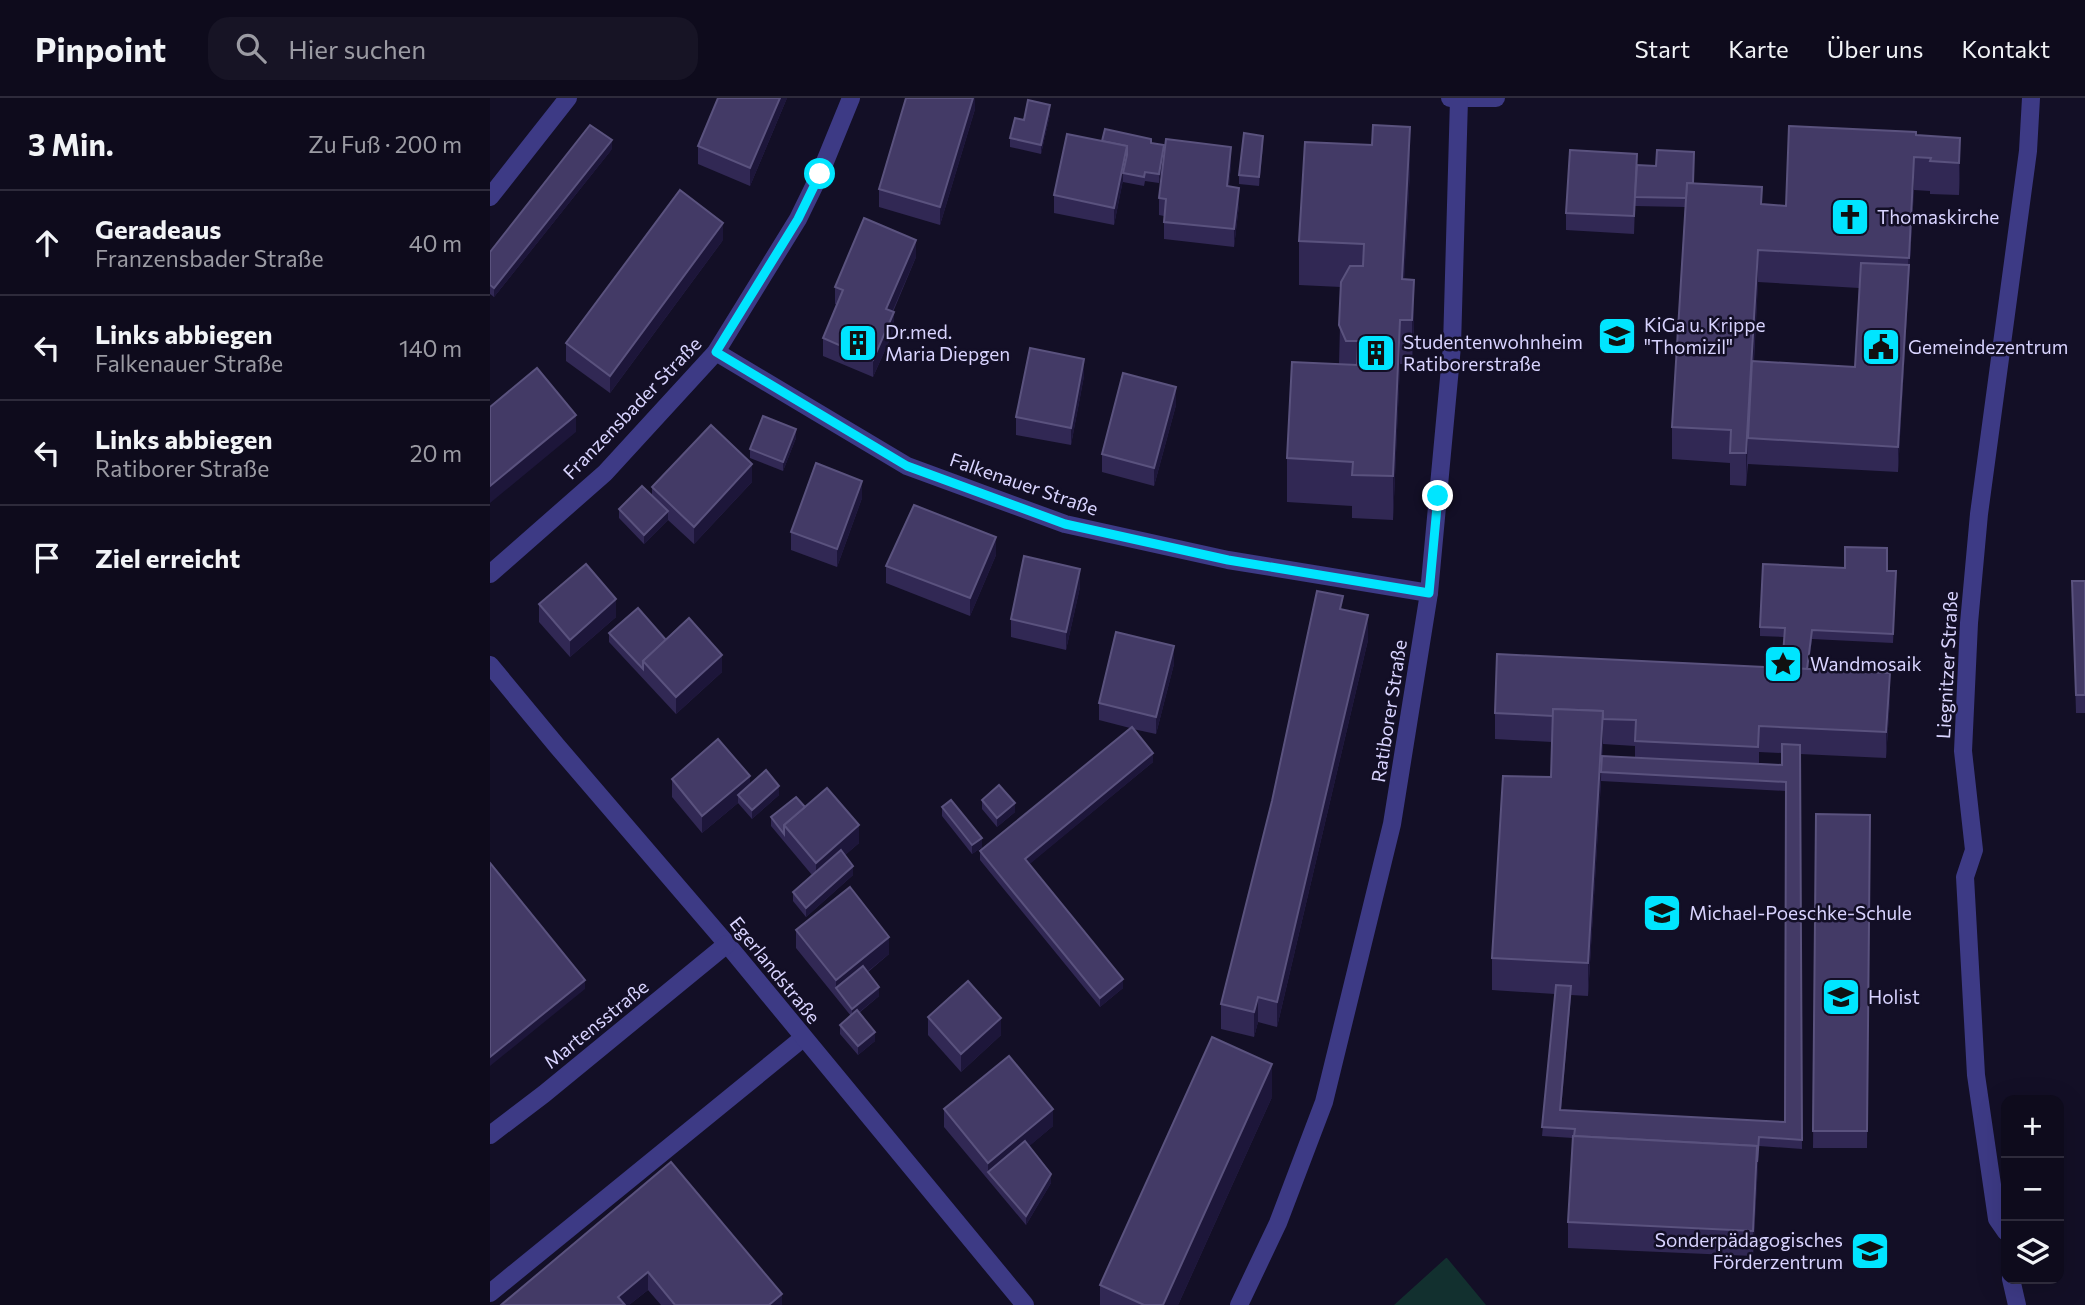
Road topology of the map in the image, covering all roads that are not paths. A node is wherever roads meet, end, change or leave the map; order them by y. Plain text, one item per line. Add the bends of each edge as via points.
1 (568, 98) edge
2 (851, 98) edge
3 (1448, 98) edge
4 (1496, 98) edge
5 (2031, 98) edge
6 (1459, 99) edge
7 (490, 197) edge
8 (716, 352) junction
9 (490, 574) edge
10 (1429, 593) junction
11 (490, 665) edge
12 (727, 944) junction
13 (803, 1038) junction
14 (490, 1135) edge
15 (2001, 1225) edge
16 (2012, 1284) edge
17 (490, 1293) edge
18 (1025, 1305) edge
19 (1239, 1305) edge
20 (2017, 1305) edge

1 - 7 street
2 - 8 street, Franzensbader Straße via 798,219
3 - 6 street
4 - 6 street
5 - 15 street, Liegnitzer Straße via 2028,151 1979,514 1963,751 1974,850 1965,877 1976,1075
6 - 10 street, Ratiborer Straße via 1452,346
8 - 9 street, Franzensbader Straße via 605,473
8 - 10 street, Falkenauer Straße via 907,466 1065,524 1228,560
10 - 19 street, Ratiborer Straße via 1392,824 1324,1102 1278,1223
11 - 12 street, Egerlandstraße
12 - 13 street, Egerlandstraße
12 - 14 street, Martensstraße
13 - 17 street
13 - 18 street, Egerlandstraße
16 - 20 street

